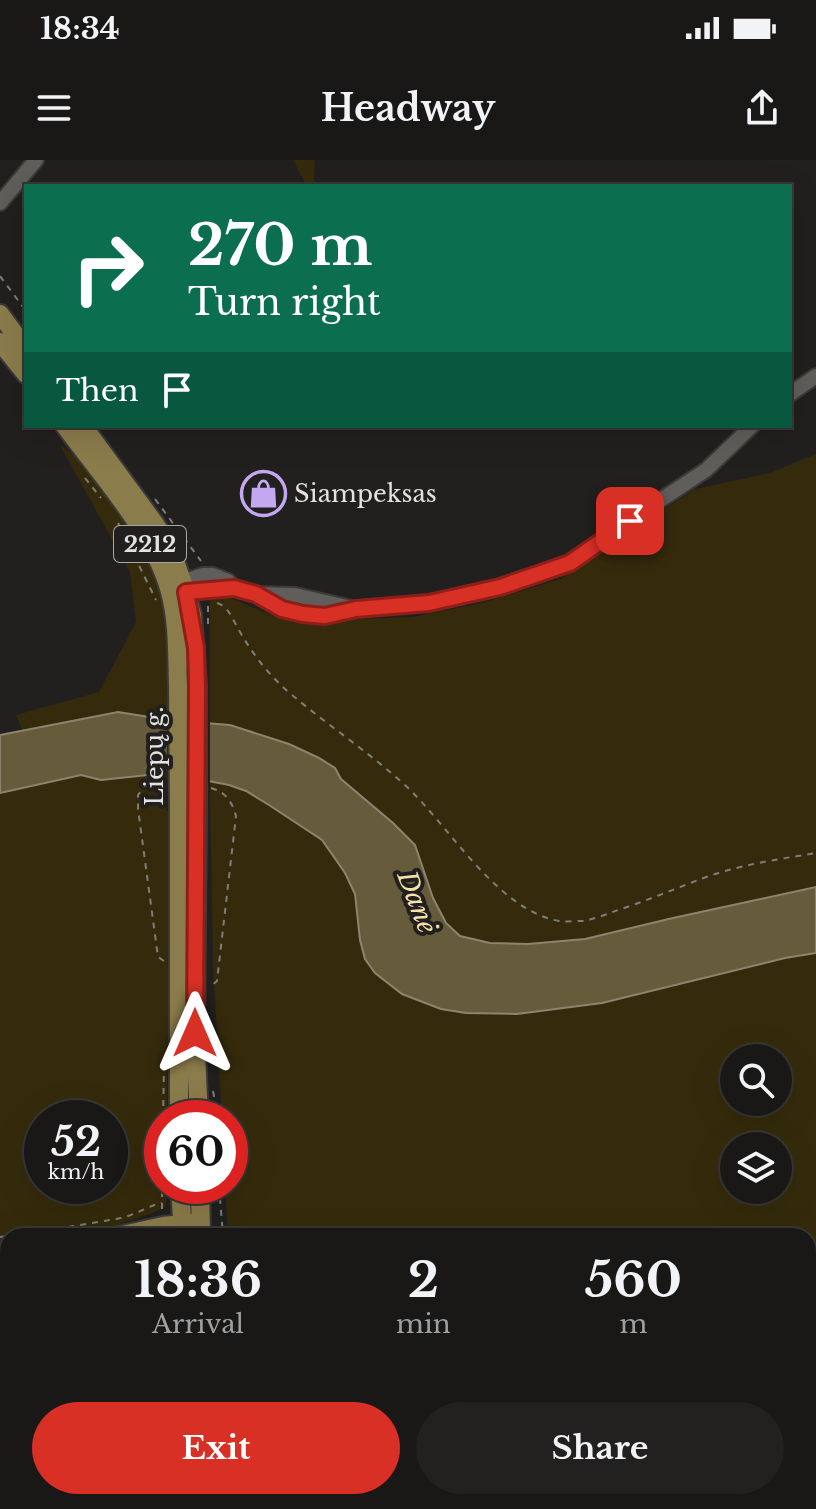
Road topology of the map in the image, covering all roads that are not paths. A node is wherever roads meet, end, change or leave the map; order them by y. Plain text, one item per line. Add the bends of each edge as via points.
1 (36, 160) edge
2 (0, 203) edge
3 (0, 314) edge
4 (0, 342) edge
5 (24, 346) edge
6 (24, 372) edge
7 (816, 376) edge
8 (792, 393) edge
9 (66, 428) edge
10 (84, 428) edge
11 (750, 428) edge
12 (173, 592) junction
13 (188, 811) junction
14 (180, 1100) edge
15 (198, 1100) edge
16 (183, 1204) edge
17 (194, 1204) edge
18 (186, 1228) edge
19 (186, 1228) edge

1 - 2 street
3 - 5 main road
4 - 6 main road
7 - 8 street
9 - 12 main road, Liepų g. / 2212 via 143,531
10 - 12 main road, Liepų g. / 2212 via 171,550
11 - 12 street via 706,470 570,563 500,587 429,603 325,616 282,609 234,588
12 - 13 main road, Liepų g. / 2212, bridge via 196,648 188,685
13 - 14 main road, Liepų g. / 2212
13 - 15 main road, Liepų g. / 2212
16 - 18 main road
17 - 19 main road

